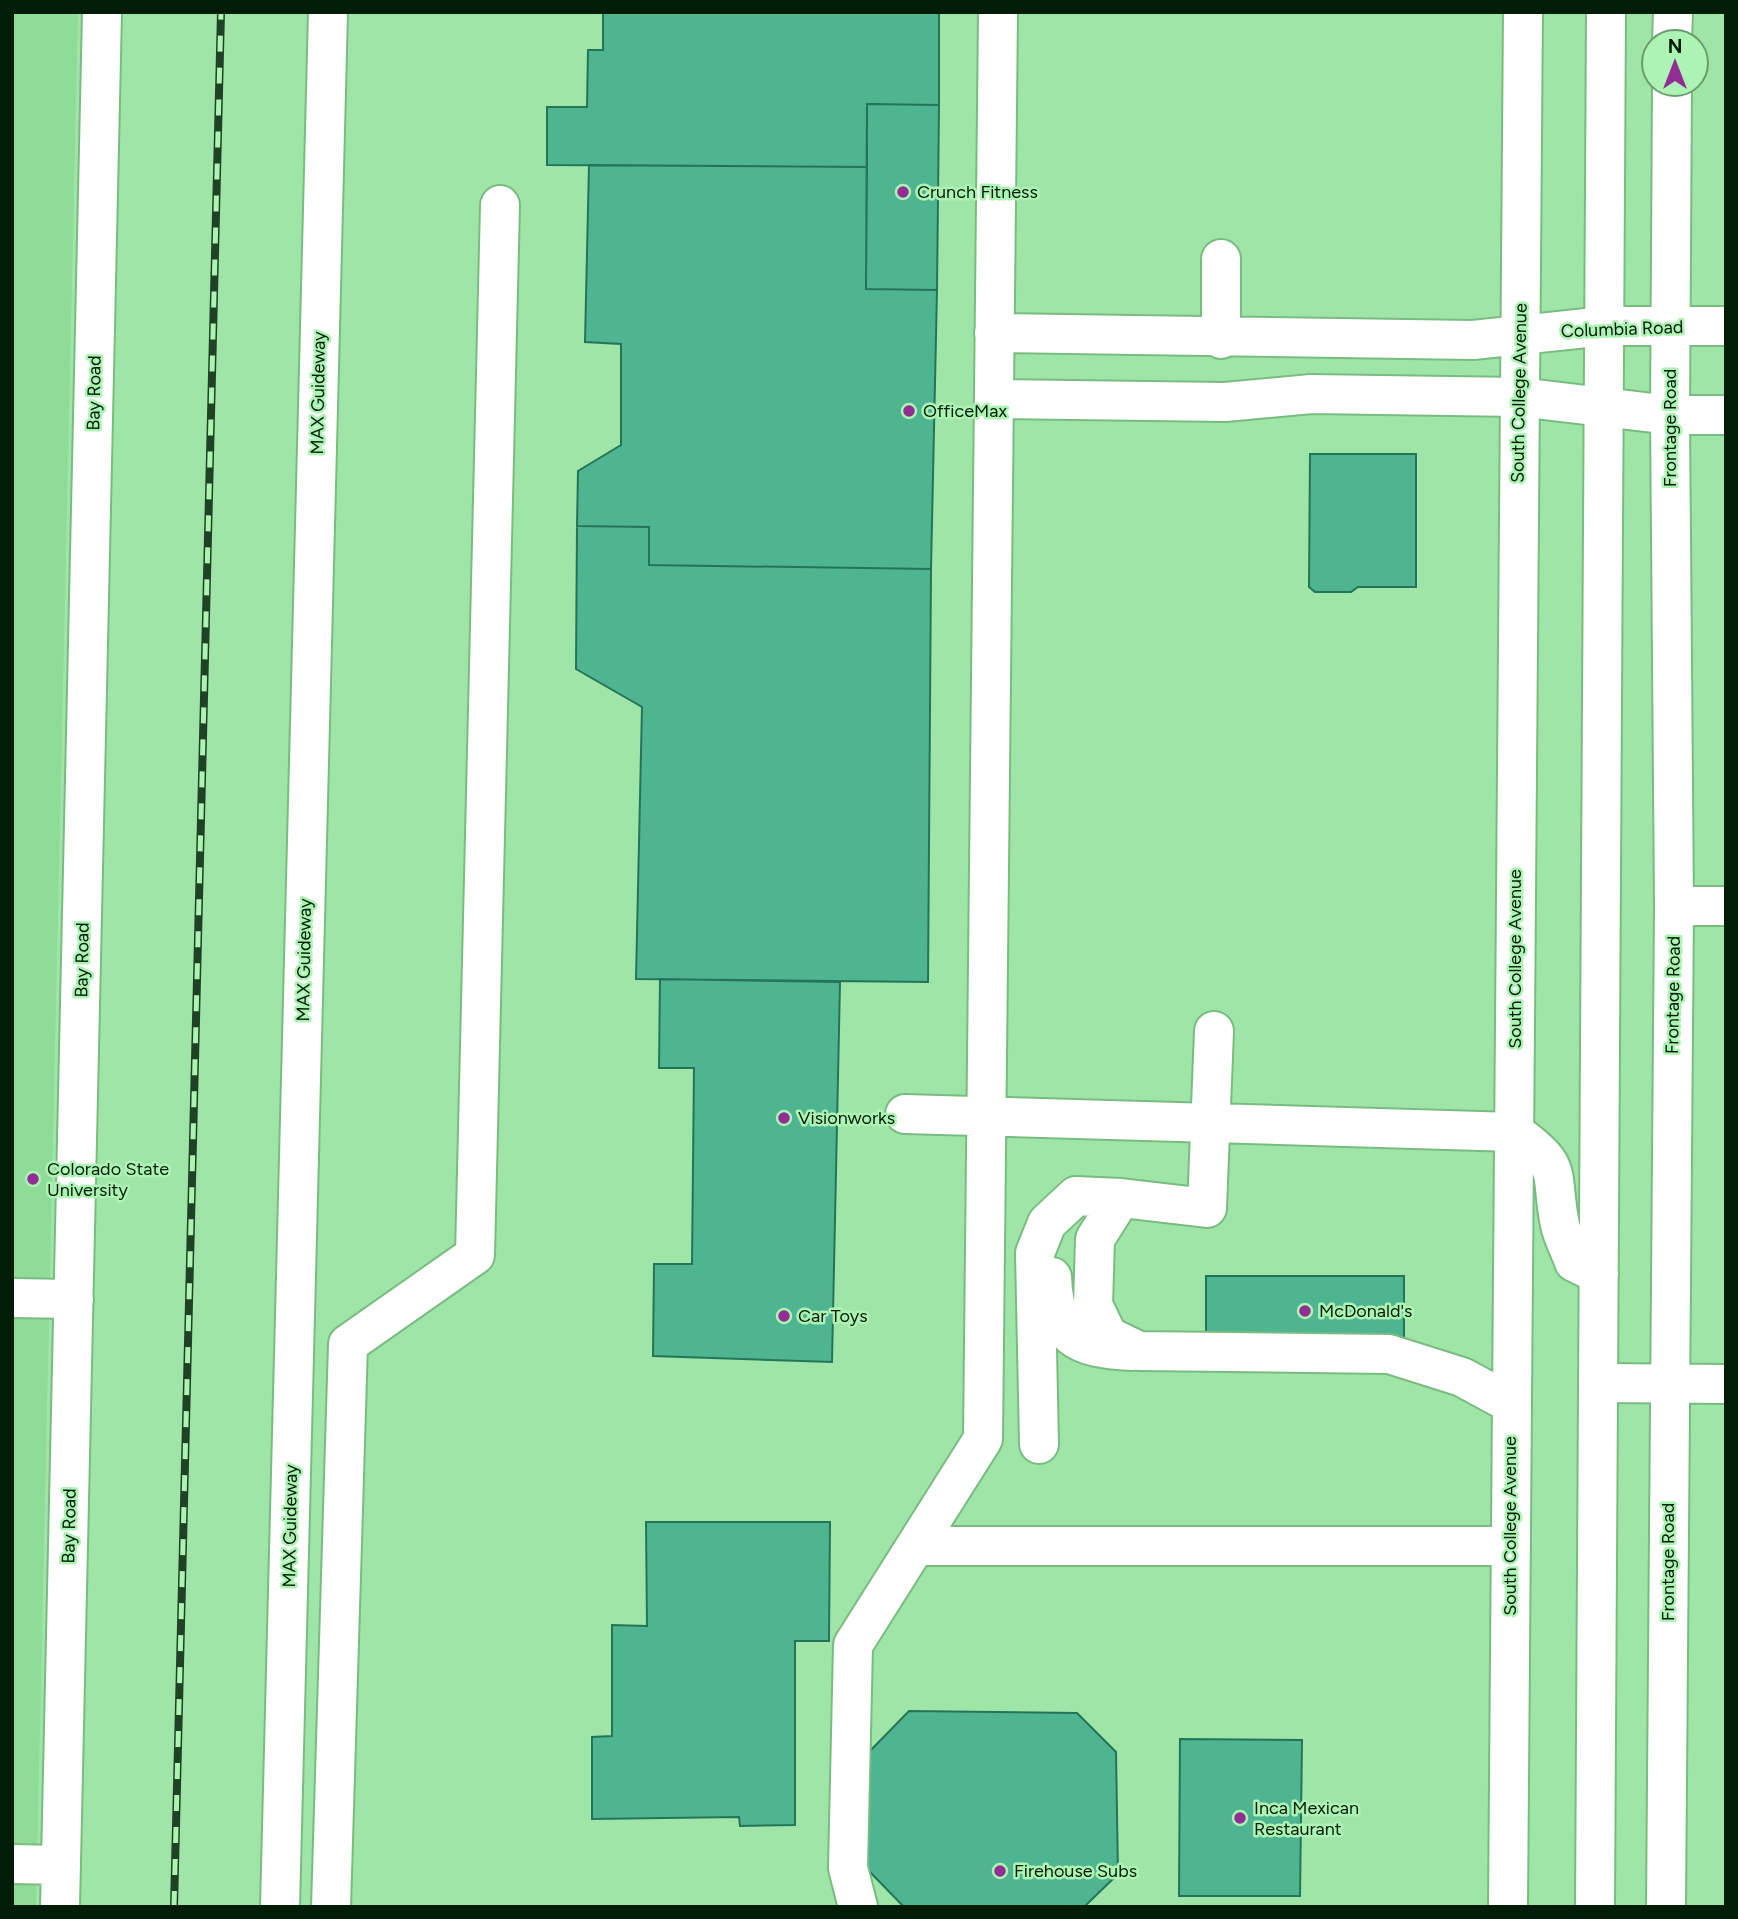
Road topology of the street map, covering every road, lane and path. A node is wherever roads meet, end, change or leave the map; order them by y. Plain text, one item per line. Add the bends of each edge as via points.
1 (102, 12) edge
2 (328, 12) edge
3 (998, 12) edge
4 (1523, 12) edge
5 (1606, 12) edge
6 (1672, 98) edge
7 (500, 205) dead end
8 (1222, 259) dead end
9 (1605, 326) junction
10 (1670, 326) junction
11 (1726, 326) edge
12 (994, 333) junction
13 (1518, 335) junction
14 (1221, 338) junction
15 (1518, 397) junction
16 (995, 398) junction
17 (1604, 406) junction
18 (1670, 415) junction
19 (1726, 415) edge
20 (1674, 906) junction
21 (1726, 906) edge
22 (1214, 1031) dead end
23 (905, 1114) dead end
24 (987, 1118) junction
25 (1211, 1124) junction
26 (1514, 1132) junction
27 (1121, 1198) junction
28 (1599, 1274) junction
29 (12, 1298) edge
30 (74, 1299) junction
31 (1599, 1383) junction
32 (1669, 1384) junction
33 (1726, 1384) edge
34 (1510, 1403) junction
35 (1039, 1444) dead end
36 (917, 1546) junction
37 (1510, 1546) junction
38 (12, 1864) edge
39 (61, 1865) junction
40 (60, 1907) edge
41 (280, 1907) edge
42 (331, 1907) edge
43 (858, 1907) edge
44 (1508, 1907) edge
45 (1595, 1907) edge
46 (1666, 1907) edge

1 - 30 main road, Bay Road
2 - 41 main road, MAX Guideway
3 - 12 main road
4 - 13 main road, South College Avenue
5 - 9 main road
6 - 10 main road, Frontage Road
7 - 42 main road via 475,1255 348,1345
8 - 14 main road
9 - 10 main road, Columbia Road
9 - 13 main road, Columbia Road
9 - 17 main road
10 - 11 main road, Columbia Road
10 - 18 main road, Frontage Road
12 - 14 main road, Columbia Road
12 - 16 main road
13 - 14 main road, Columbia Road via 1473,340
13 - 15 main road, South College Avenue
15 - 16 main road via 1311,394 1225,402
15 - 17 main road
15 - 26 main road, South College Avenue
16 - 24 main road
17 - 18 main road
17 - 28 main road
18 - 19 main road
18 - 20 main road, Frontage Road
20 - 21 main road
20 - 32 main road, Frontage Road
22 - 25 main road
23 - 24 main road
24 - 25 main road
24 - 36 main road via 984,1440
25 - 26 main road
25 - 27 main road via 1207,1208
26 - 28 main road via 1540,1150 1556,1177 1560,1226 1574,1262
26 - 34 main road, South College Avenue
27 - 34 main road via 1081,1217 1057,1244 1054,1312 1073,1338 1102,1349 1139,1351 1389,1354 1462,1377
27 - 35 main road via 1076,1196 1047,1223 1035,1253
28 - 31 main road
29 - 30 main road
30 - 39 main road, Bay Road
31 - 32 main road
31 - 45 main road
32 - 33 main road
32 - 46 main road, Frontage Road
34 - 37 main road, South College Avenue
36 - 37 main road
36 - 43 main road via 853,1644 848,1868
37 - 44 main road, South College Avenue
38 - 39 main road
39 - 40 main road, Bay Road

